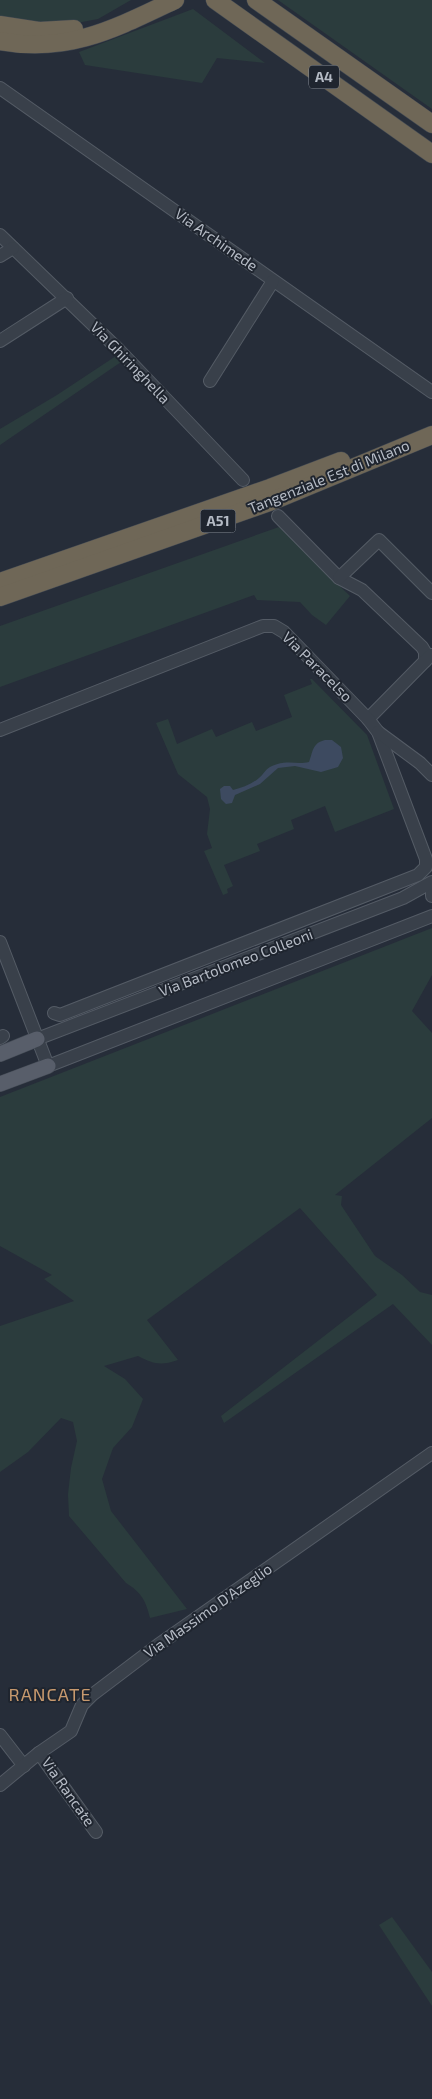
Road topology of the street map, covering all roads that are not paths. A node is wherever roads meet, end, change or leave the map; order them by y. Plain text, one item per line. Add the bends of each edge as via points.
1 (150, 0) edge
2 (175, 0) edge
3 (206, 0) edge
4 (216, 0) edge
5 (256, 0) edge
6 (240, 17) junction
7 (0, 26) edge
8 (0, 41) edge
9 (0, 88) edge
10 (432, 124) edge
11 (432, 154) edge
12 (0, 235) edge
13 (13, 248) junction
14 (0, 256) edge
15 (273, 281) junction
16 (67, 298) junction
17 (0, 341) edge
18 (210, 381) dead end
19 (432, 392) edge
20 (432, 424) edge
21 (432, 435) edge
22 (243, 480) dead end
23 (278, 516) dead end
24 (339, 578) junction
25 (0, 582) edge
26 (432, 593) edge
27 (0, 597) edge
28 (428, 657) edge
29 (368, 719) junction
30 (0, 730) edge
31 (378, 732) junction
32 (432, 775) edge
33 (426, 867) joint
34 (432, 884) edge
35 (432, 896) edge
36 (432, 916) edge
37 (0, 942) edge
38 (54, 1013) dead end
39 (37, 1039) junction
40 (0, 1054) edge
41 (48, 1066) junction
42 (0, 1084) edge
43 (432, 1453) edge
44 (0, 1735) edge
45 (39, 1753) junction
46 (24, 1766) junction
47 (0, 1785) edge
48 (96, 1832) dead end

1 - 7 highway via 106,21 74,29 39,31
2 - 8 highway via 113,30 79,40 35,44
3 - 6 highway
4 - 6 highway, A4
5 - 10 highway, A4
6 - 11 highway, A4
9 - 15 street, Via Archimede
12 - 13 street, Via Ghiringhella
13 - 14 street
13 - 16 street, Via Ghiringhella
15 - 18 street
15 - 19 street, Via Archimede
16 - 17 street
16 - 22 street, Via Ghiringhella
20 - 25 highway, Tangenziale Est di Milano / A51 via 270,488
21 - 27 highway, Tangenziale Est di Milano / A51 via 275,500
23 - 24 street
24 - 26 street via 379,540
24 - 28 street via 362,590 422,647
28 - 29 street
29 - 30 street, Via Paracelso via 284,632 274,626 263,626
29 - 31 street, Via Paracelso
31 - 32 street
31 - 33 street, Via Paracelso via 426,859
33 - 38 street, Via Bartolomeo Colleoni via 418,875 60,1015
34 - 35 street, Via Bartolomeo Colleoni
34 - 39 street, Via Bartolomeo Colleoni via 404,898
36 - 41 street, Via Bartolomeo Colleoni
37 - 39 street
39 - 40 main road
39 - 41 street
41 - 42 main road
43 - 45 street, Via Massimo D'Azeglio via 92,1695 82,1706 71,1731
44 - 46 street, Via Rancate
45 - 46 street, Via Massimo D'Azeglio
45 - 48 street, Via Rancate
46 - 47 street, Via Massimo D'Azeglio

